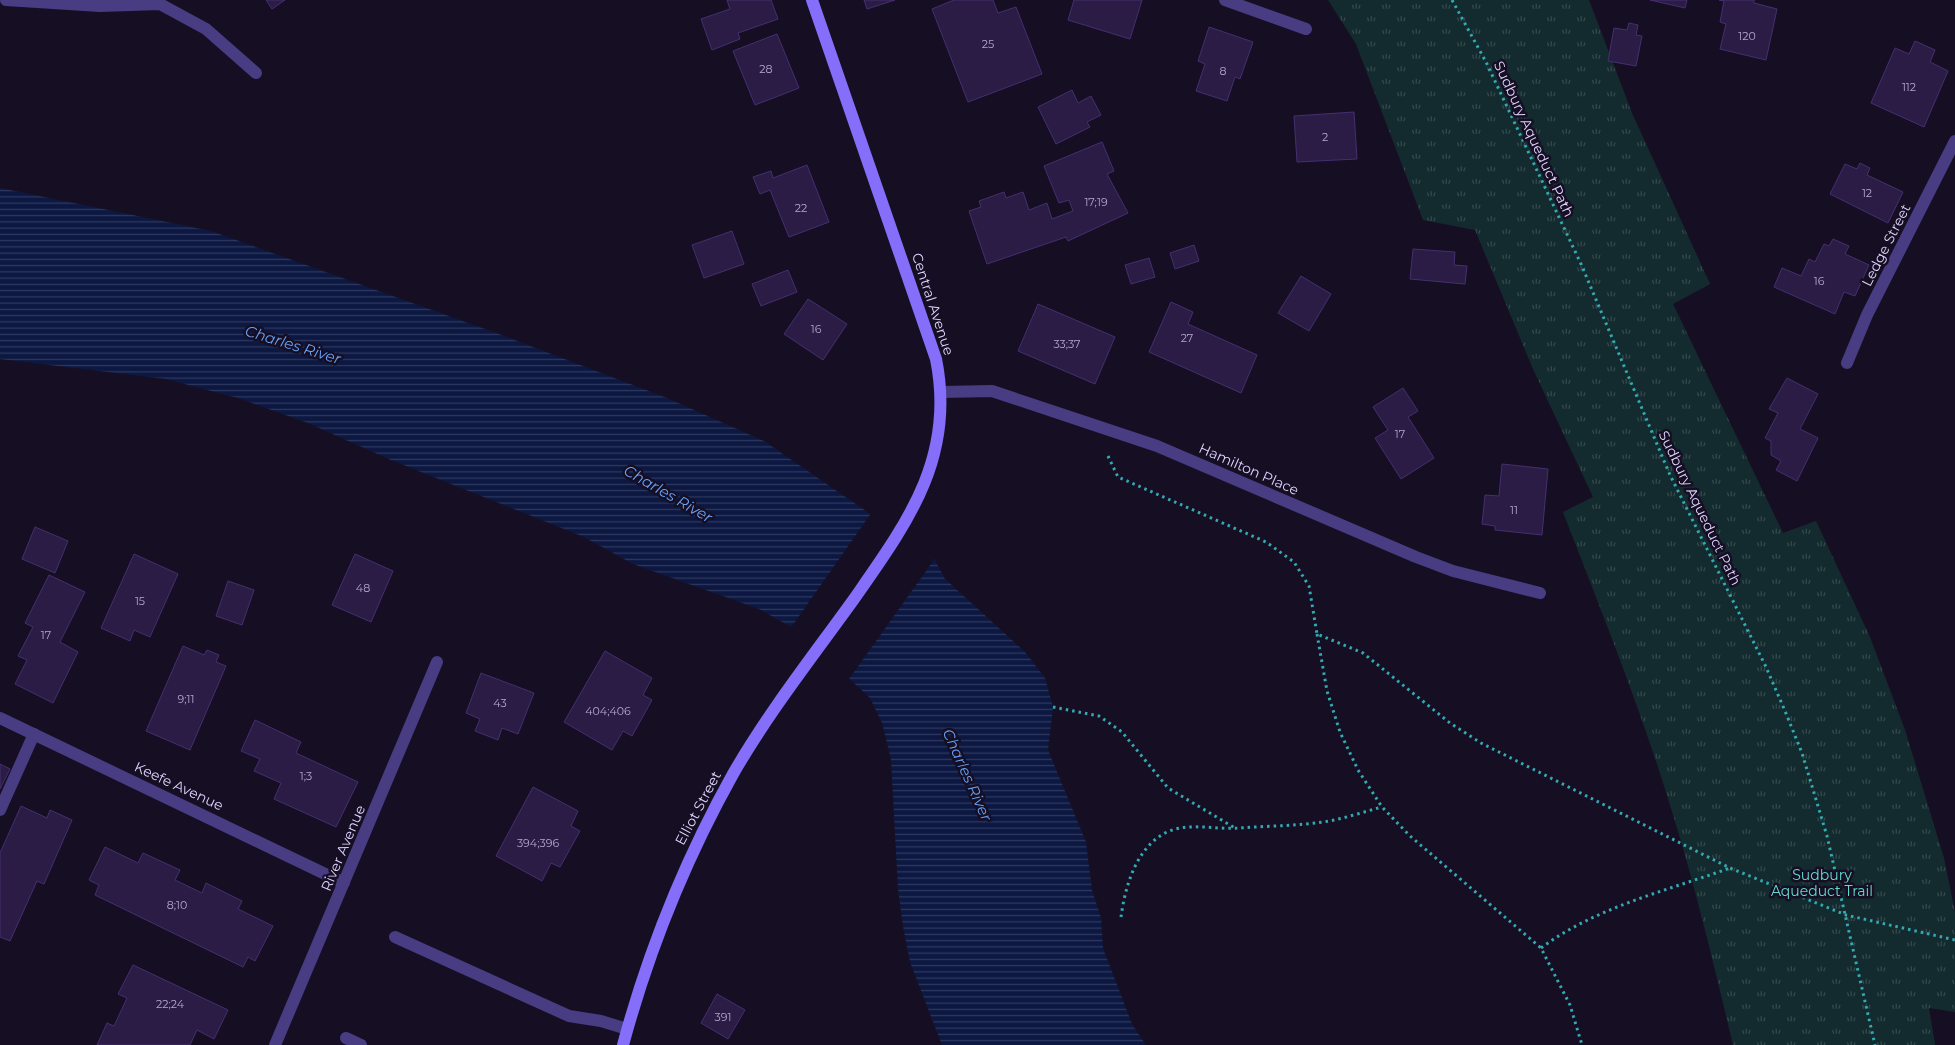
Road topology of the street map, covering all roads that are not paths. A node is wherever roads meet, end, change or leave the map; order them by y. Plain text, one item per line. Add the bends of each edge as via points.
1 (6, 0) edge
2 (812, 0) edge
3 (1225, 0) edge
4 (104, 3) edge
5 (1306, 29) dead end
6 (256, 73) dead end
7 (1955, 141) edge
8 (1846, 363) dead end
9 (942, 392) junction
10 (1540, 593) dead end
11 (847, 608) joint
12 (438, 662) dead end
13 (0, 718) edge
14 (34, 734) junction
15 (0, 810) edge
16 (344, 883) junction
17 (395, 937) dead end
18 (627, 1029) junction
19 (346, 1038) dead end
20 (275, 1045) edge
21 (361, 1045) edge
22 (623, 1045) edge

1 - 4 street
2 - 9 main road, Central Avenue via 923,316
3 - 5 street
4 - 6 street via 160,4 206,29
7 - 8 street, Ledge Street
9 - 10 street, Hamilton Place via 992,391 1093,424 1180,455 1453,571
9 - 11 main road, Central Avenue via 940,426 916,503 901,531
11 - 18 main road, Elliot Street via 734,773 689,856 655,942
12 - 16 street, River Avenue
13 - 14 street, Keefe Avenue
14 - 15 street
14 - 16 street, Keefe Avenue
16 - 20 street, River Avenue
17 - 18 street via 569,1016
18 - 22 main road, Elliot Street
19 - 21 street

